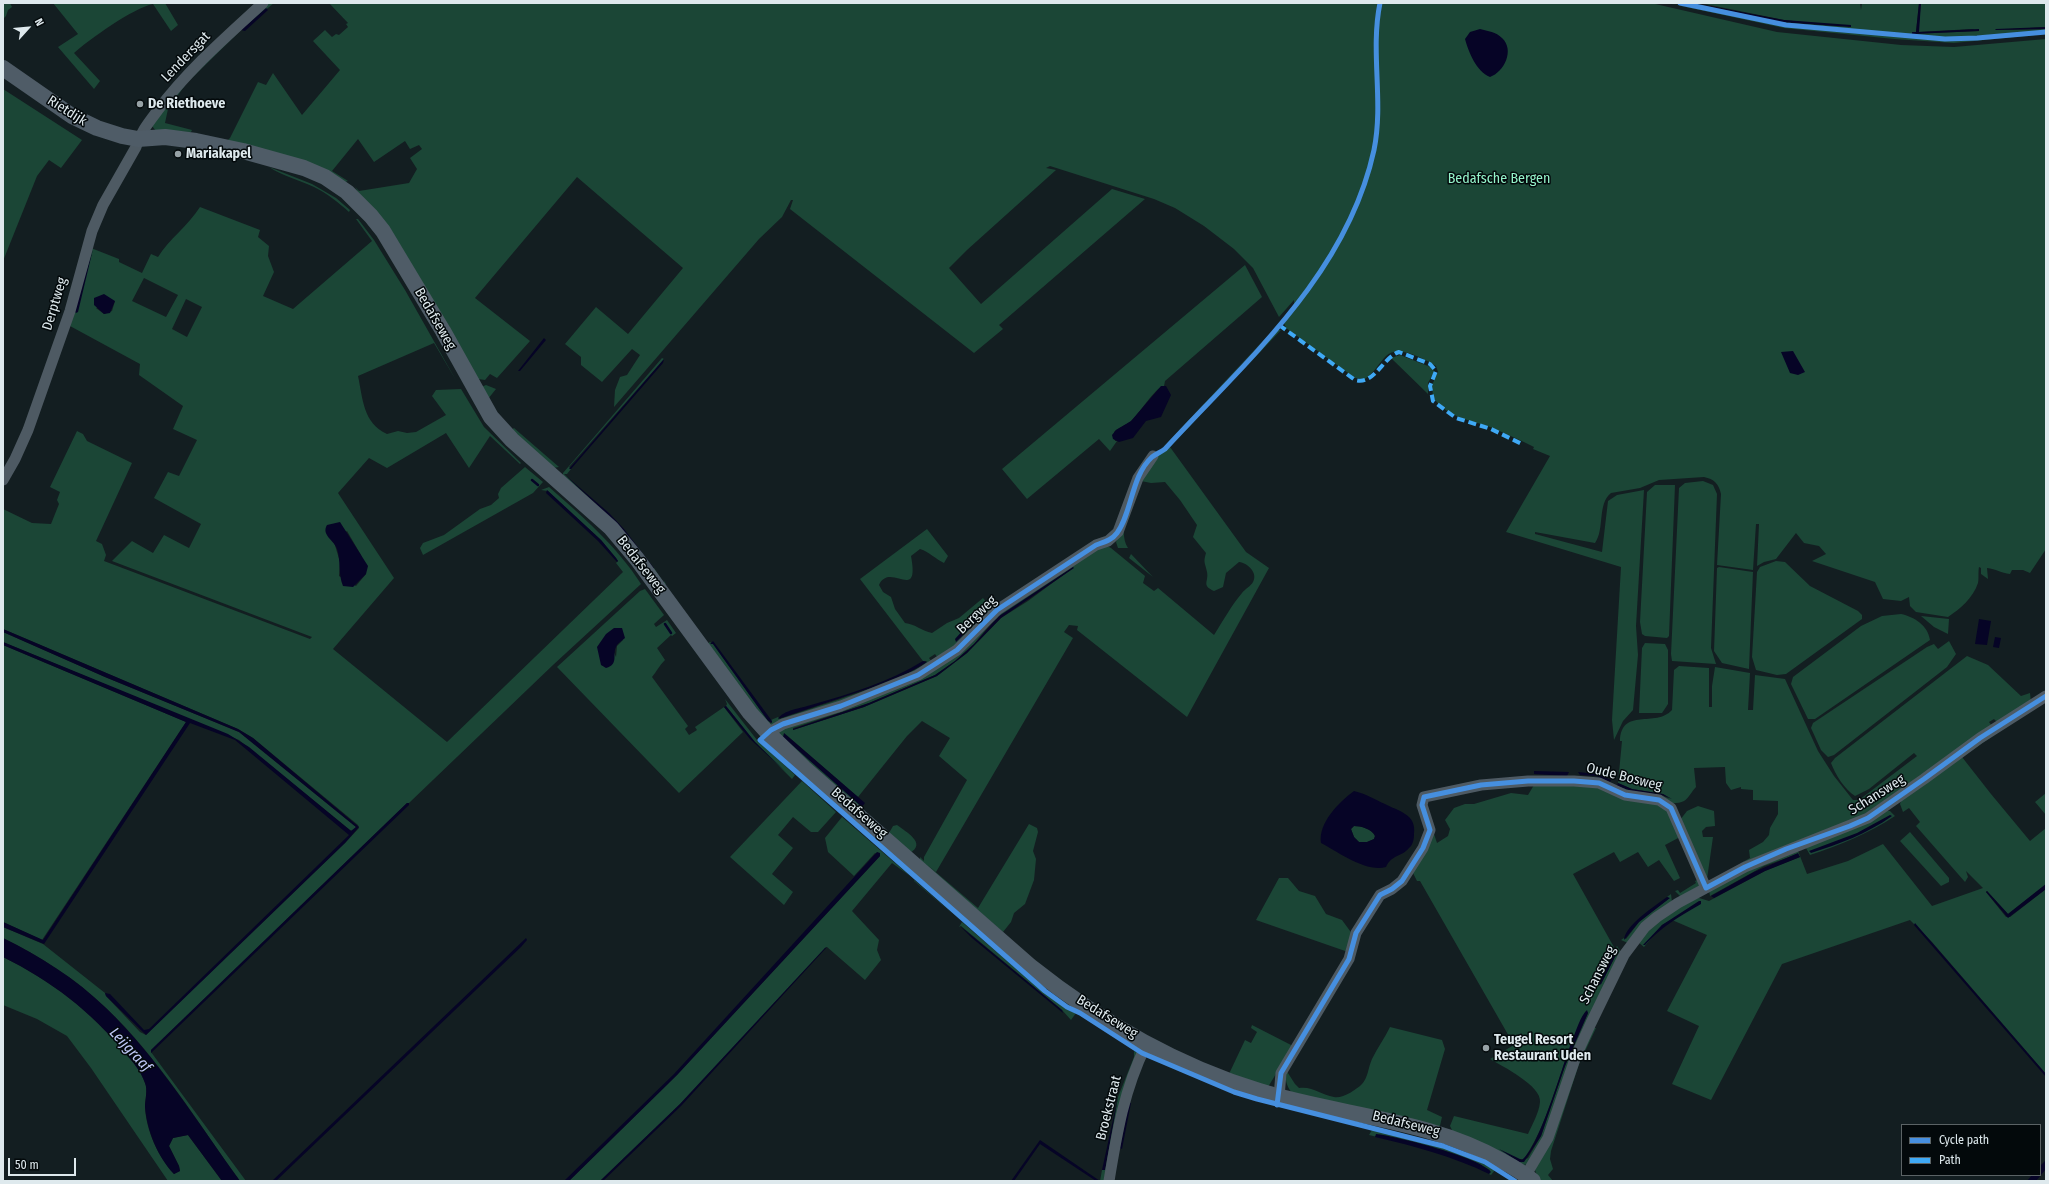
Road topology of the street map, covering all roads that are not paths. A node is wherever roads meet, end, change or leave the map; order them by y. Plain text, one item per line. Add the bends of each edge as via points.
1 (263, 3) edge
2 (3, 68) edge
3 (138, 139) junction
4 (1153, 456) dead end
5 (3, 480) edge
6 (2046, 696) edge
7 (768, 733) junction
8 (1706, 888) junction
9 (1146, 1045) junction
10 (1279, 1097) junction
11 (1530, 1178) edge
12 (1109, 1181) edge

1 - 3 street, Lendersgat via 197,64 164,102
2 - 3 street, Rietdijk via 85,123
3 - 5 street, Derptweg via 92,231 70,311 28,430
3 - 7 street, Bedafseweg via 165,137 196,141 284,162 325,177 357,200 383,231 491,417 512,440 611,528 637,559 750,713
4 - 7 street, Bergweg via 1138,478 1118,532 1113,537 1096,545 998,610 957,650 908,680 841,706 784,724
6 - 8 street, Schansweg via 1980,738 1868,818 1786,849
7 - 9 street, Bedafseweg via 804,768 1030,966 1106,1022
8 - 10 street, Oude Bosweg via 1676,816 1664,802 1625,795 1587,781 1528,781 1481,785 1424,797 1422,805 1430,830 1423,848 1402,881 1380,895 1356,933 1349,960 1281,1073
8 - 11 street, Schansweg via 1657,917 1638,935 1624,955 1576,1056 1548,1138
9 - 10 street, Bedafseweg via 1239,1084
9 - 12 street, Broekstraat via 1126,1094
10 - 11 street, Bedafseweg via 1451,1137 1488,1153

